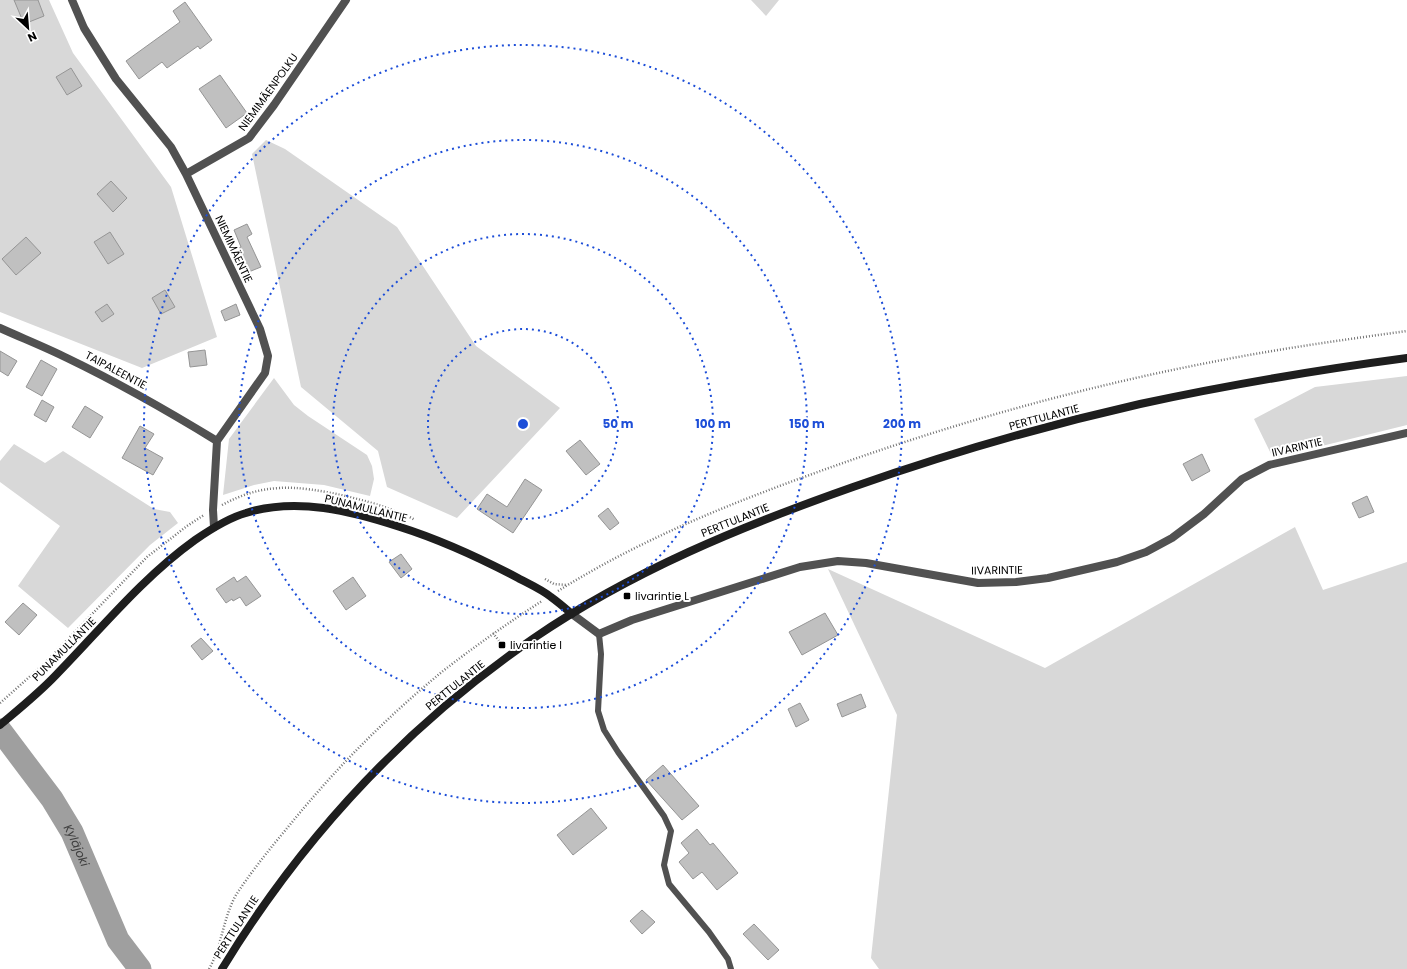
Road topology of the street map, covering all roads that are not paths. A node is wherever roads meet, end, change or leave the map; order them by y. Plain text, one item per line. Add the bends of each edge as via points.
1 (72, 0) edge
2 (346, 0) edge
3 (186, 174) junction
4 (0, 328) edge
5 (1407, 358) edge
6 (1407, 433) edge
7 (217, 441) junction
8 (214, 527) junction
9 (572, 614) junction
10 (599, 634) junction
11 (0, 725) edge
12 (222, 969) edge
13 (731, 969) edge

1 - 3 street, NIEMIMÄENTIE via 84,28 116,79 171,147
2 - 3 street, NIEMIMÄENPOLKU via 249,138
3 - 7 street, NIEMIMÄENTIE via 260,329 268,356 265,373
4 - 7 street, TAIPALEENTIE via 104,376 162,407
5 - 9 street, PERTTULANTIE via 1272,378 1140,404 982,445 802,505 699,547 646,572
6 - 10 street, IIVARINTIE via 1269,465 1242,479 1204,514 1172,538 1146,552 1117,562 1048,578 978,584 866,563 838,561 800,567 632,620
7 - 8 street
8 - 9 street, PUNAMULLANTIE via 246,513 271,507 307,506 345,512 428,536 499,568 550,596
8 - 11 street, PUNAMULLANTIE via 162,567 54,677
9 - 10 street
9 - 12 street, PERTTULANTIE via 472,684 418,729 361,785 318,833 266,902
10 - 13 lane via 601,654 598,711 604,730 664,816 671,831 664,865 669,884 713,938 728,959

